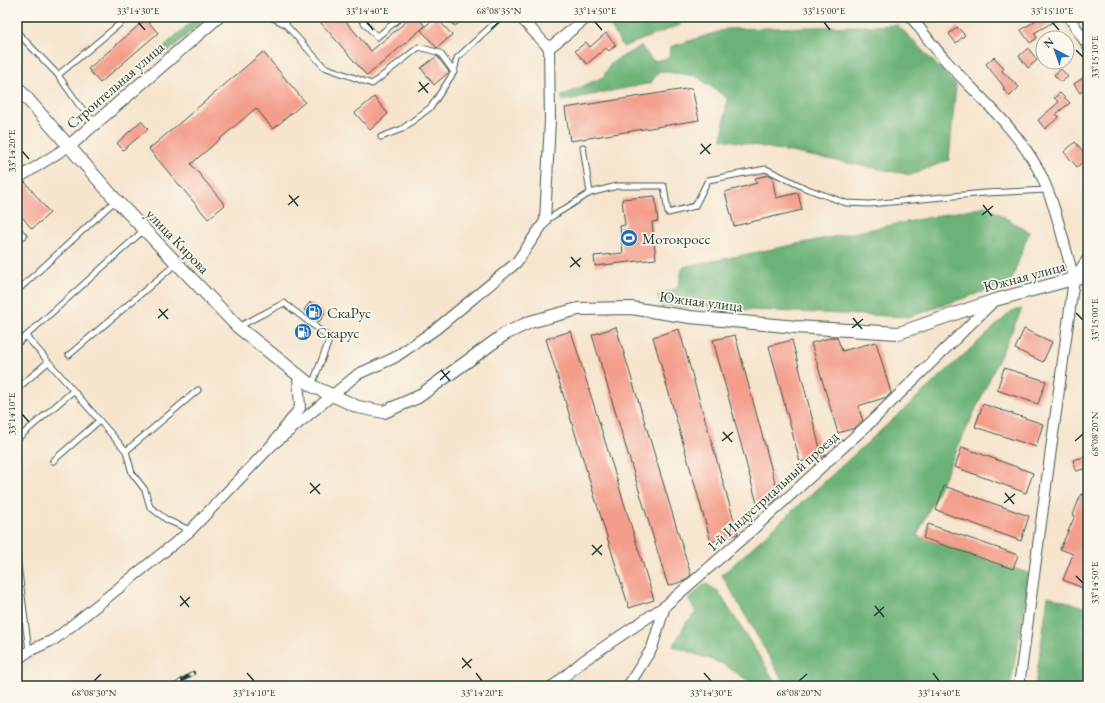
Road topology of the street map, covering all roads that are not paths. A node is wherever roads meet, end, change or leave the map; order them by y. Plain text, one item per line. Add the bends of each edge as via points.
1 (128, 17) edge
2 (218, 17) edge
3 (271, 17) edge
4 (290, 17) edge
5 (359, 17) edge
6 (399, 17) edge
7 (451, 17) edge
8 (461, 17) edge
9 (501, 17) edge
10 (520, 17) edge
11 (588, 17) edge
12 (911, 17) edge
13 (1069, 17) edge
14 (285, 24) junction
15 (17, 32) edge
16 (1088, 46) edge
17 (549, 48) junction
18 (454, 72) junction
19 (58, 75) junction
20 (17, 87) edge
21 (95, 123) junction
22 (381, 137) dead end
23 (69, 146) junction
24 (583, 147) dead end
25 (17, 179) edge
26 (1047, 190) junction
27 (590, 193) junction
28 (116, 200) junction
29 (545, 221) junction
30 (17, 228) edge
31 (145, 229) junction
32 (24, 236) dead end
33 (1088, 258) edge
34 (177, 262) junction
35 (1088, 275) edge
36 (1074, 279) junction
37 (17, 291) edge
38 (995, 300) junction
39 (238, 328) junction
40 (26, 336) junction
41 (17, 344) edge
42 (70, 355) dead end
43 (48, 362) junction
44 (298, 376) junction
45 (312, 386) junction
46 (17, 389) edge
47 (198, 390) dead end
48 (73, 391) junction
49 (333, 396) junction
50 (99, 421) junction
51 (17, 439) edge
52 (270, 447) junction
53 (126, 451) junction
54 (53, 461) dead end
55 (190, 531) junction
56 (17, 557) edge
57 (665, 606) junction
58 (17, 651) edge
59 (29, 651) junction
60 (17, 660) edge
61 (553, 686) edge
62 (628, 686) edge
63 (1019, 686) edge

1 - 19 lane
2 - 21 street, Строительная улица
3 - 14 lane
4 - 14 lane
5 - 6 lane via 377,37
7 - 8 lane via 455,22
9 - 18 lane via 457,58
10 - 17 street
11 - 17 street
12 - 26 street via 947,62 999,114 1038,169
13 - 16 street
14 - 18 lane via 324,67 372,84 419,47 440,53
15 - 19 lane
17 - 29 street via 550,120
18 - 22 lane via 431,107 402,129
19 - 21 lane
20 - 23 street, улица Кирова
21 - 23 street, Строительная улица
23 - 25 street
23 - 28 street, улица Кирова
24 - 27 lane
26 - 27 lane via 870,204 846,203 805,188 766,169 708,180 695,206 668,213 664,186 617,186
26 - 36 street
27 - 29 lane
28 - 31 street, улица Кирова
28 - 37 lane
29 - 49 street via 516,263 442,324 394,358 358,374
30 - 32 lane
31 - 34 street, улица Кирова
31 - 40 lane
33 - 36 street
34 - 39 street, улица Кирова
34 - 42 lane
35 - 36 street, Южная улица
36 - 38 street, Южная улица
36 - 63 street
38 - 49 street, Южная улица via 899,333 796,327 690,317 631,308 578,309 530,322 505,334 418,397 384,412 358,407
38 - 57 street, 1-й Индустриальный проезд via 836,454
39 - 44 street, улица Кирова
39 - 45 lane via 284,303 330,338
40 - 41 lane
40 - 43 lane
43 - 46 lane
43 - 48 lane
44 - 45 street, улица Кирова
44 - 52 street via 300,408
45 - 49 street, улица Кирова
47 - 53 lane
48 - 50 lane
48 - 51 lane
49 - 52 street
50 - 53 lane
50 - 54 lane
52 - 55 street
53 - 55 lane via 132,473 145,490 150,507 167,520
55 - 59 street via 55,639
56 - 59 lane
57 - 61 street, 1-й Индустриальный проезд via 583,661
57 - 62 street via 652,648
58 - 59 lane
59 - 60 street

